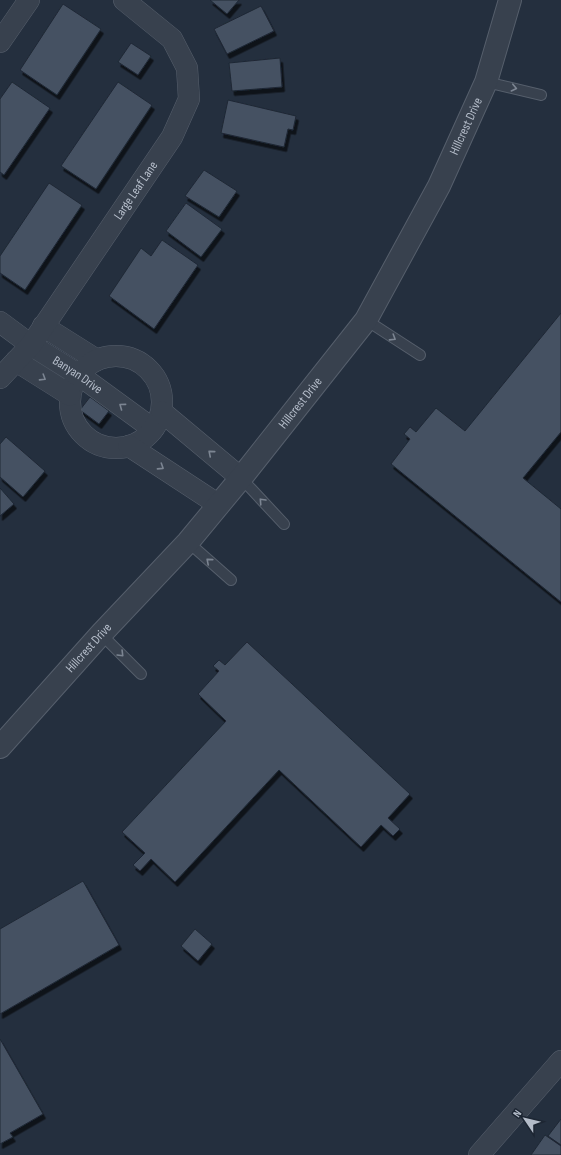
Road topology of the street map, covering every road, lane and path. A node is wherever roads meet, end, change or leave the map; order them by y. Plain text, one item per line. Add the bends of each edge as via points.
1 (29, 0) edge
2 (124, 0) edge
3 (510, 0) edge
4 (0, 42) edge
5 (486, 82) junction
6 (541, 94) dead end
7 (366, 320) junction
8 (0, 322) edge
9 (44, 326) junction
10 (31, 344) junction
11 (420, 355) dead end
12 (97, 360) junction
13 (16, 361) junction
14 (79, 375) junction
15 (0, 378) edge
16 (70, 395) junction
17 (158, 421) junction
18 (128, 446) junction
19 (241, 478) junction
20 (219, 505) junction
21 (284, 524) dead end
22 (188, 542) junction
23 (231, 580) dead end
24 (101, 634) junction
25 (141, 674) dead end
26 (0, 747) edge
27 (561, 1061) edge
28 (479, 1155) edge

1 - 4 street
2 - 9 street, Large Leaf Lane via 172,39 187,68 189,98 172,137
3 - 5 street, Hillcrest Drive
5 -> 6 lane
5 - 7 street, Hillcrest Drive via 439,186
7 -> 11 lane
7 - 19 street, Hillcrest Drive
8 - 10 street, Banyan Drive
9 - 10 street, Large Leaf Lane
9 - 12 street, Banyan Drive
10 - 13 street, Large Leaf Lane
10 - 14 street, Banyan Drive
12 - 14 street via 84,368
12 - 17 street via 112,356 127,357 141,362 152,373 160,386 163,401
13 - 15 street, Large Leaf Lane
13 -> 16 street, Banyan Drive
14 - 16 street
17 -> 14 street, Banyan Drive
16 - 18 street via 71,411 76,425 86,437 98,445 113,448
17 - 18 street via 142,440
19 -> 17 street, Banyan Drive
18 -> 20 street
19 - 20 street, Hillcrest Drive
21 -> 19 lane
20 - 22 street, Hillcrest Drive
23 -> 22 lane
22 - 24 street, Hillcrest Drive
24 -> 25 lane
24 - 26 street, Hillcrest Drive
27 - 28 street

